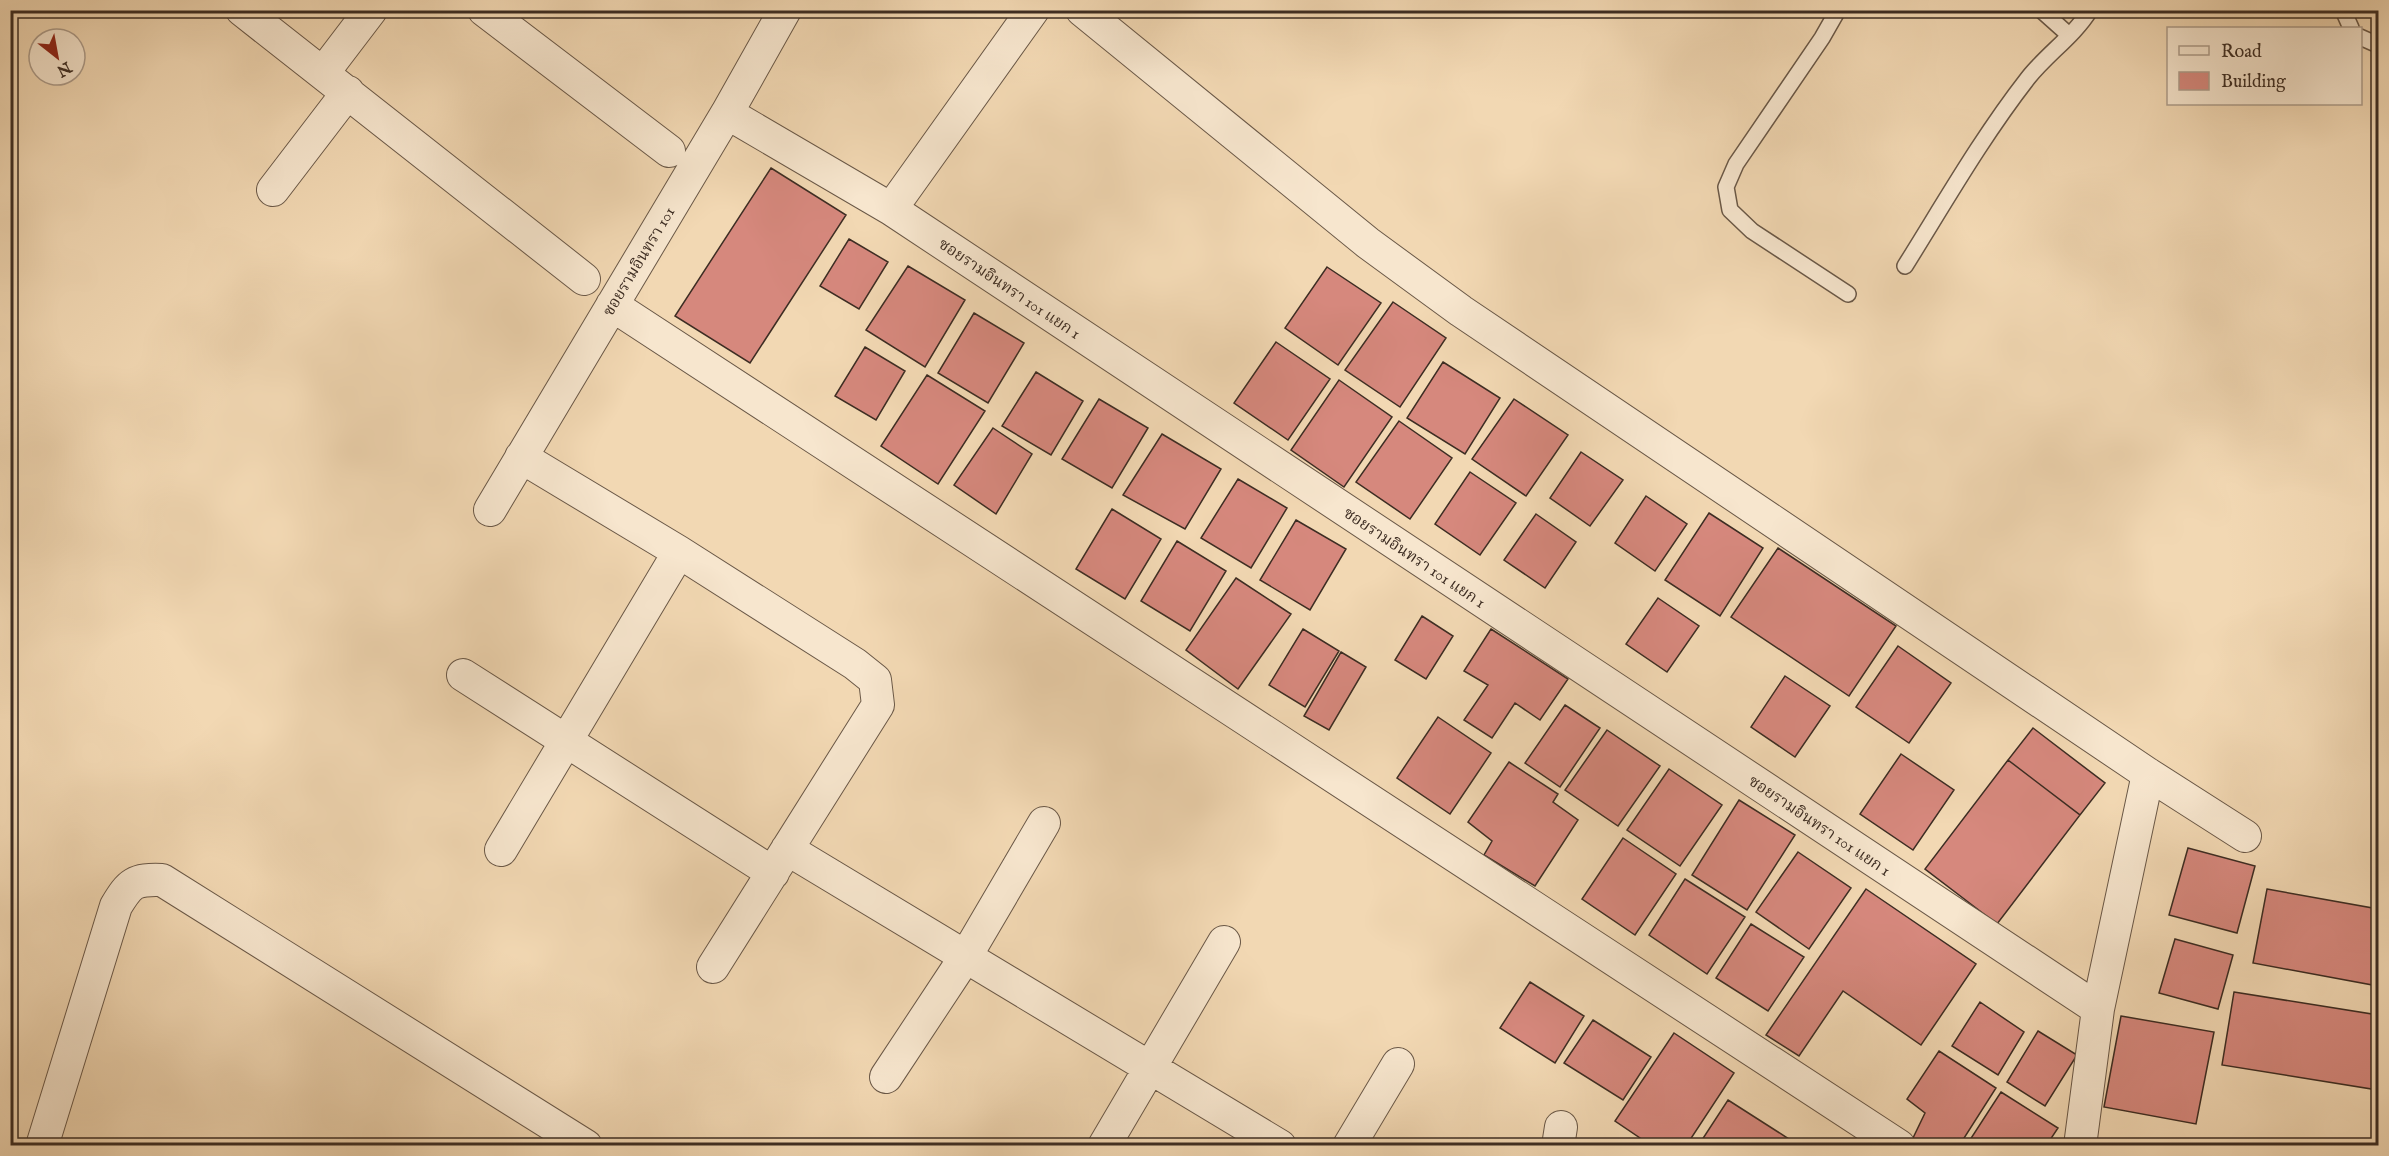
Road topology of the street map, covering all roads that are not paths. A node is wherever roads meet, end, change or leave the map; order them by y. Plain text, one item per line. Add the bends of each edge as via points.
1 (242, 10) edge
2 (371, 10) edge
3 (484, 10) edge
4 (785, 10) edge
5 (1033, 10) edge
6 (1082, 10) edge
7 (1838, 10) edge
8 (2042, 10) edge
9 (2090, 10) edge
10 (2343, 10) edge
11 (2351, 27) edge
12 (2069, 35) junction
13 (2362, 37) edge
14 (2379, 45) edge
15 (323, 73) junction
16 (348, 92) junction
17 (727, 113) junction
18 (669, 151) dead end
19 (273, 190) dead end
20 (891, 209) junction
21 (1905, 266) dead end
22 (584, 279) dead end
23 (1848, 294) dead end
24 (612, 305) junction
25 (521, 457) junction
26 (490, 510) dead end
27 (680, 552) junction
28 (463, 675) dead end
29 (567, 740) junction
30 (2148, 774) junction
31 (1044, 823) dead end
32 (2245, 836) dead end
33 (501, 850) dead end
34 (780, 861) junction
35 (1224, 942) dead end
36 (966, 956) junction
37 (713, 967) dead end
38 (2098, 1009) junction
39 (1398, 1064) dead end
40 (1149, 1067) junction
41 (886, 1077) dead end
42 (42, 1146) edge
43 (586, 1146) edge
44 (1104, 1146) edge
45 (1280, 1146) edge
46 (1349, 1146) edge
47 (1899, 1146) edge
48 (2080, 1146) edge

1 - 15 street
2 - 15 street
3 - 18 street
4 - 17 street, ซอยรามอินทรา 101
5 - 20 street
6 - 30 street via 1368,243 1461,311
7 - 23 lane via 1736,164 1726,187 1730,210 1752,231
8 - 12 lane
9 - 12 lane
10 - 11 lane
12 - 21 lane via 2030,75 1986,136
13 - 14 lane
15 - 16 street
16 - 19 street
16 - 22 street
17 - 20 street, ซอยรามอินทรา 101 แยก 1
17 - 24 street, ซอยรามอินทรา 101
20 - 38 street, ซอยรามอินทรา 101 แยก 1
24 - 25 street, ซอยรามอินทรา 101
24 - 47 street
25 - 26 street, ซอยรามอินทรา 101
25 - 27 street
27 - 29 street
27 - 34 street via 875,680 878,705
28 - 29 street
29 - 33 street
29 - 34 street
30 - 32 street
30 - 38 street
31 - 36 street
34 - 36 street
34 - 37 street
35 - 40 street
36 - 40 street
36 - 41 street
38 - 48 street
39 - 46 street
40 - 44 street
40 - 45 street
42 - 43 street via 116,906 127,887 141,879 162,880

